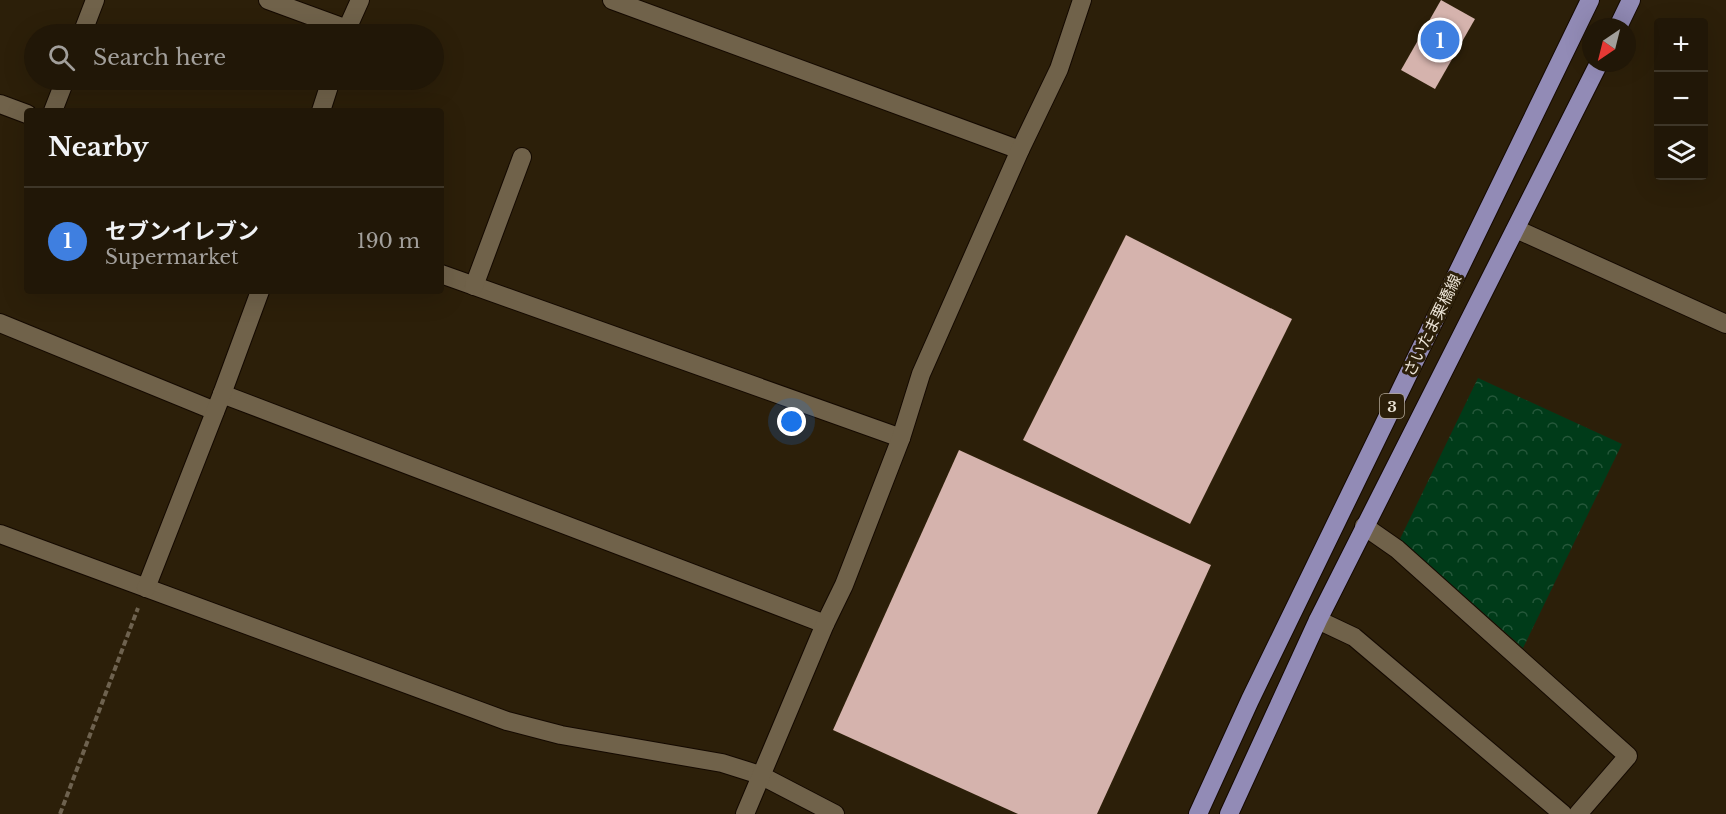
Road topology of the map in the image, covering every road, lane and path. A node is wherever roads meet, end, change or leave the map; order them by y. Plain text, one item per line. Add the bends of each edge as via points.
1 (95, 0) edge
2 (268, 0) edge
3 (360, 0) edge
4 (612, 0) edge
5 (1082, 0) edge
6 (1590, 0) edge
7 (1631, 0) edge
8 (1622, 18) edge
9 (86, 24) edge
10 (326, 24) edge
11 (350, 24) edge
12 (1594, 72) edge
13 (61, 90) edge
14 (328, 90) edge
15 (0, 104) edge
16 (54, 108) edge
17 (322, 108) edge
18 (24, 113) edge
19 (1020, 150) junction
20 (522, 157) dead end
21 (1516, 229) junction
22 (444, 275) edge
23 (474, 286) junction
24 (259, 294) edge
25 (0, 323) edge
26 (1726, 324) edge
27 (218, 402) junction
28 (901, 438) junction
29 (1365, 526) junction
30 (0, 534) edge
31 (146, 588) junction
32 (1318, 620) junction
33 (825, 624) junction
34 (760, 775) junction
35 (60, 814) edge
36 (745, 814) edge
37 (835, 814) edge
38 (1198, 814) edge
39 (1229, 814) edge
40 (1563, 814) edge
41 (1578, 814) edge

1 - 9 street
2 - 10 street
3 - 11 street
4 - 19 street
5 - 19 street via 1059,69
6 - 38 main road, さいたま栗橋線 / 3
7 - 8 main road
12 - 21 main road, さいたま栗橋線 / 3
13 - 16 street
14 - 17 street
15 - 18 street
19 - 28 street via 921,374
20 - 23 street
21 - 26 street
21 - 29 main road, さいたま栗橋線 / 3
22 - 23 street
23 - 28 street
24 - 27 street
25 - 27 street
27 - 31 street
27 - 33 street
28 - 33 street
29 - 32 main road, さいたま栗橋線 / 3
29 - 41 street via 1397,549 1628,756
30 - 31 street
31 - 34 street via 507,722 722,763
31 - 35 path
32 - 39 main road, さいたま栗橋線 / 3
32 - 40 street via 1354,637
33 - 34 street
34 - 36 street
34 - 37 street

